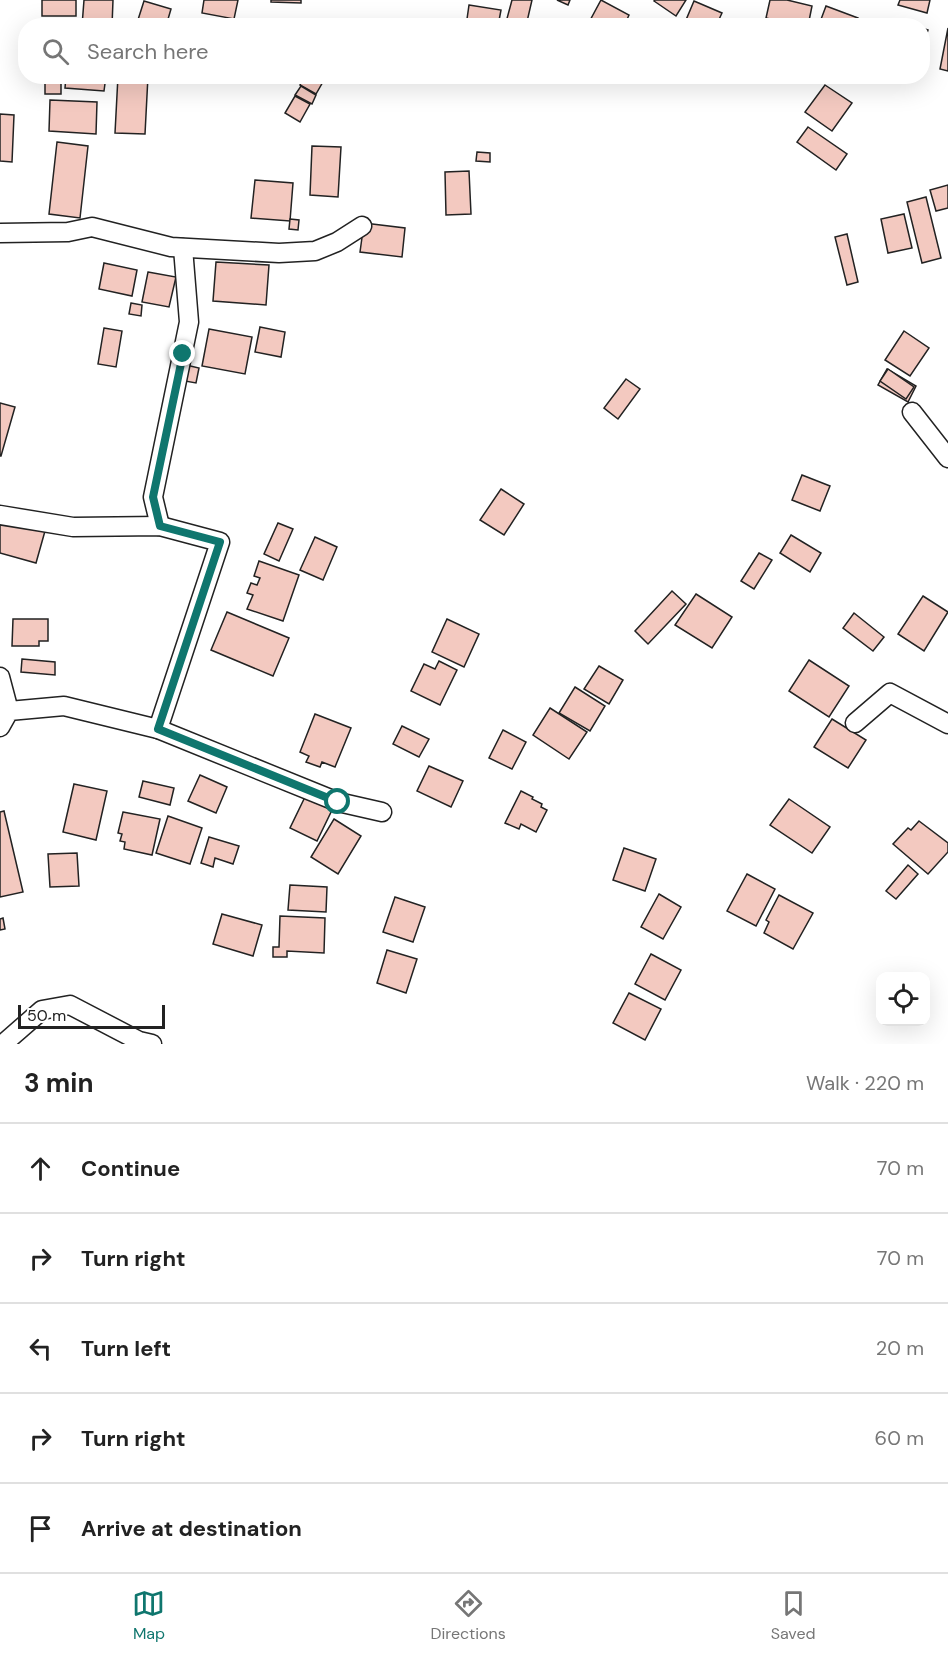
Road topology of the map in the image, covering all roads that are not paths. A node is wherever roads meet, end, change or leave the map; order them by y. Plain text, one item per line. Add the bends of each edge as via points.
1 (362, 226) dead end
2 (0, 233) edge
3 (183, 248) junction
4 (912, 412) dead end
5 (948, 458) edge
6 (0, 515) edge
7 (160, 526) junction
8 (0, 677) edge
9 (4, 719) edge
10 (855, 723) dead end
11 (948, 724) edge
12 (158, 729) junction
13 (382, 812) dead end
14 (3, 1044) edge
15 (152, 1044) edge

1 - 3 street via 315,251
2 - 3 street via 69,232 92,227
3 - 7 street via 189,322 153,497
4 - 5 street
6 - 7 street via 73,527
7 - 12 street via 220,542
8 - 9 street
9 - 12 street via 64,706
10 - 11 street via 890,693
12 - 13 street via 338,802
14 - 15 street via 42,1010 70,1005

